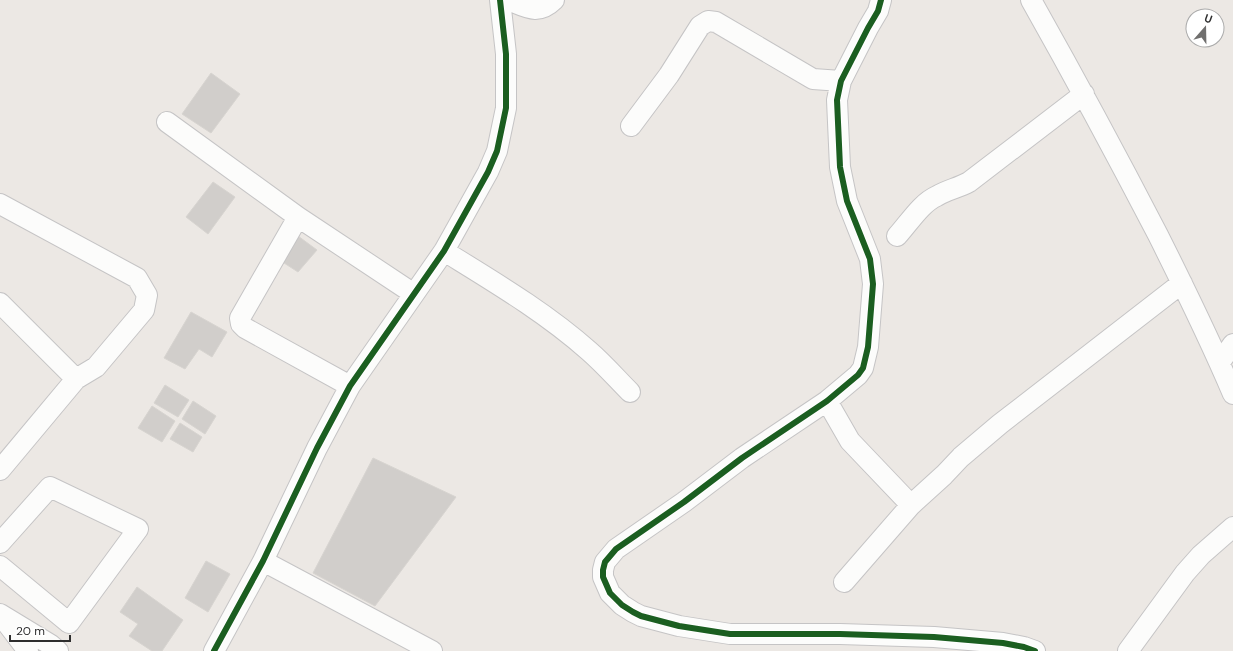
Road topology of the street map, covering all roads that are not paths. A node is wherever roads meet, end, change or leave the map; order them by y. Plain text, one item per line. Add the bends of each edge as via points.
1 (500, 0) edge
2 (508, 0) edge
3 (554, 0) edge
4 (881, 0) edge
5 (1031, 0) edge
6 (833, 81) junction
7 (1084, 94) junction
8 (166, 122) dead end
9 (631, 126) dead end
10 (0, 204) edge
11 (298, 217) junction
12 (897, 236) dead end
13 (444, 251) junction
14 (1182, 283) junction
15 (414, 294) junction
16 (0, 303) edge
17 (1233, 344) edge
18 (1220, 362) junction
19 (76, 379) junction
20 (350, 386) junction
21 (630, 392) dead end
22 (1233, 394) edge
23 (827, 401) junction
24 (1, 465) edge
25 (911, 505) junction
26 (1233, 527) edge
27 (0, 543) edge
28 (262, 561) junction
29 (0, 566) edge
30 (844, 582) dead end
31 (0, 614) edge
32 (69, 623) junction
33 (54, 648) edge
34 (28, 651) edge
35 (214, 651) edge
36 (432, 651) edge
37 (1035, 651) edge
38 (1128, 651) edge

1 - 13 street via 507,86 506,108 497,151
2 - 3 street via 538,10
4 - 6 street via 868,28
5 - 7 street
6 - 9 street via 813,79 716,22 708,21 700,26 669,75
6 - 23 street via 837,100 840,167 848,201 870,259 873,284 868,346 863,368 854,379
7 - 12 street via 969,182 930,200
7 - 14 street
8 - 11 street
10 - 19 street via 137,278 146,295 144,310 96,367
11 - 15 street
11 - 20 street via 240,322 245,328
13 - 15 street
13 - 21 street via 567,332
14 - 18 street
14 - 25 street via 1000,424
15 - 20 street
16 - 19 street
17 - 18 street
18 - 22 street
19 - 24 street
20 - 28 street
23 - 25 street via 850,441
23 - 37 street via 742,458 616,549 605,562 603,570 603,577 610,592 622,605 642,616 679,626 730,634 934,637 1003,643
25 - 30 street
26 - 38 street via 1185,573
27 - 32 street via 50,487 138,529
28 - 35 street
28 - 36 street
29 - 32 street
31 - 33 street
31 - 34 street
32 - 33 street

